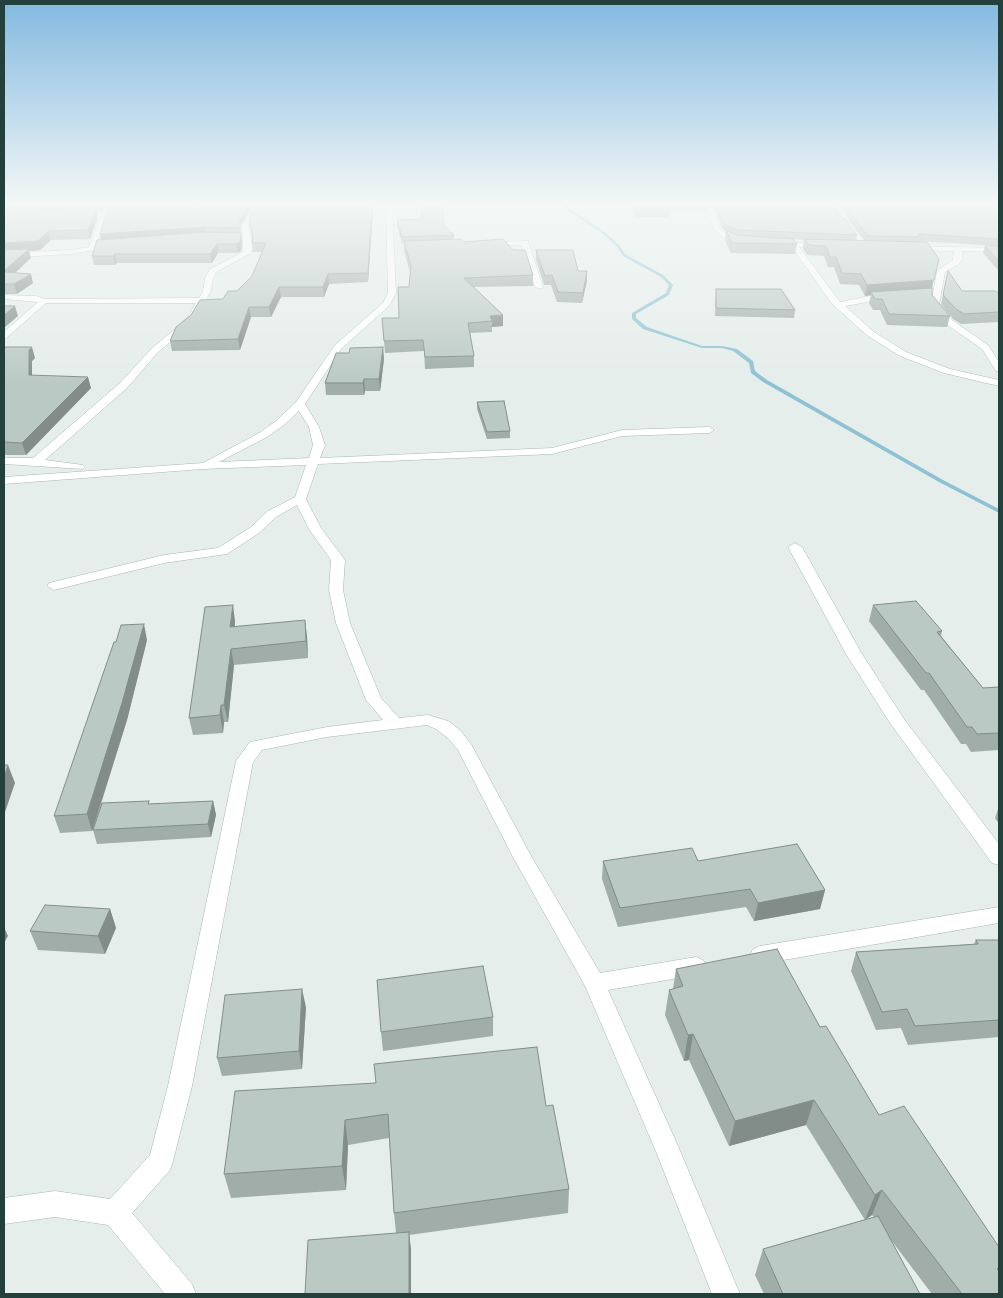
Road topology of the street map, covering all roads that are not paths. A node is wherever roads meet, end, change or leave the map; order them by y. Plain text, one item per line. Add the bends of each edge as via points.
1 (229, 263) edge
2 (394, 263) edge
3 (531, 263) edge
4 (807, 263) edge
5 (955, 263) edge
6 (539, 287) dead end
7 (936, 294) junction
8 (927, 295) edge
9 (898, 296) edge
10 (4, 297) edge
11 (202, 300) junction
12 (44, 301) junction
13 (839, 305) junction
14 (4, 337) edge
15 (999, 369) edge
16 (999, 383) edge
17 (300, 404) junction
18 (709, 430) dead end
19 (314, 461) junction
20 (4, 462) edge
21 (36, 462) junction
22 (202, 466) junction
23 (118, 472) junction
24 (4, 480) edge
25 (300, 499) junction
26 (795, 548) dead end
27 (54, 586) dead end
28 (395, 724) junction
29 (999, 858) edge
30 (999, 915) edge
31 (594, 983) junction
32 (4, 1210) edge
33 (115, 1213) junction
34 (182, 1294) edge
35 (726, 1294) edge

1 - 11 street via 213,271
2 - 17 street via 392,293 386,304 338,348
3 - 6 street
4 - 13 street
5 - 7 street via 941,271
7 - 8 street
7 - 15 street via 935,305 943,316 985,347
9 - 13 street
10 - 12 street
11 - 12 street
11 - 21 street via 189,322 155,350 124,385
12 - 14 street
13 - 16 street via 872,334 903,354 947,371
17 - 19 street via 317,436 319,445
17 - 22 street via 262,435
18 - 19 street via 622,433 552,452
19 - 22 street
19 - 25 street
20 - 21 street
21 - 23 street
22 - 23 street
23 - 24 street
25 - 27 street via 272,514 255,530 222,550 164,558
25 - 28 street via 338,560 336,590 343,623 374,700
26 - 29 street via 854,654 898,723
28 - 31 street via 428,720 454,734 465,748
28 - 33 street via 327,732 256,746 245,761 180,1086 161,1161
30 - 31 street
31 - 35 street
32 - 33 street via 55,1204
33 - 34 street

